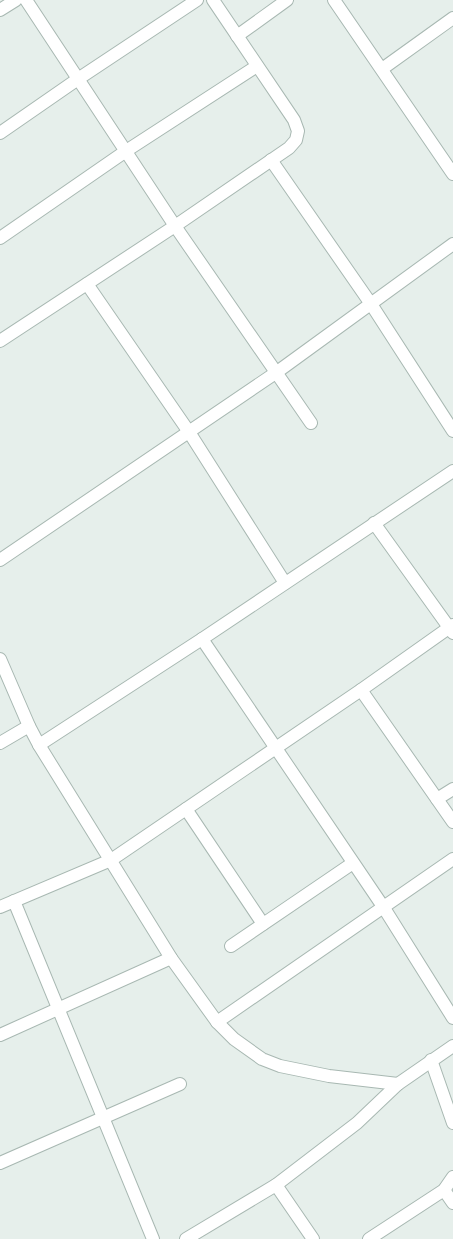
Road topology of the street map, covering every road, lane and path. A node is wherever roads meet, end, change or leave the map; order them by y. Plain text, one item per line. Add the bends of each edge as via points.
1 (16, 0) edge
2 (26, 0) edge
3 (197, 0) edge
4 (213, 0) edge
5 (287, 0) edge
6 (334, 0) edge
7 (0, 10) edge
8 (453, 18) edge
9 (237, 36) junction
10 (257, 66) junction
11 (382, 69) junction
12 (78, 79) junction
13 (0, 133) edge
14 (126, 151) junction
15 (271, 160) junction
16 (453, 174) edge
17 (175, 226) junction
18 (0, 238) edge
19 (453, 244) edge
20 (87, 284) junction
21 (371, 304) junction
22 (0, 341) edge
23 (277, 372) junction
24 (311, 423) dead end
25 (453, 431) edge
26 (189, 432) junction
27 (453, 471) edge
28 (374, 523) junction
29 (0, 560) edge
30 (285, 583) junction
31 (452, 629) edge
32 (202, 640) junction
33 (0, 659) edge
34 (361, 690) junction
35 (29, 726) junction
36 (0, 743) edge
37 (39, 745) junction
38 (275, 748) junction
39 (453, 789) edge
40 (437, 799) junction
41 (186, 809) junction
42 (453, 822) edge
43 (111, 860) junction
44 (453, 860) edge
45 (353, 862) junction
46 (14, 901) junction
47 (0, 907) edge
48 (384, 908) junction
49 (263, 924) junction
50 (231, 946) dead end
51 (171, 958) junction
52 (58, 1009) junction
53 (453, 1018) edge
54 (217, 1022) junction
55 (0, 1035) edge
56 (453, 1046) edge
57 (432, 1060) junction
58 (180, 1084) dead end
59 (398, 1084) junction
60 (103, 1118) junction
61 (453, 1123) edge
62 (0, 1163) edge
63 (453, 1177) edge
64 (276, 1185) junction
65 (444, 1190) junction
66 (453, 1203) edge
67 (153, 1239) edge
68 (186, 1239) edge
69 (313, 1239) edge
70 (369, 1239) edge

1 - 7 street
2 - 12 street
3 - 12 street
4 - 9 street
5 - 9 street
6 - 11 street
8 - 11 street
9 - 10 street
10 - 14 street
10 - 15 street via 294,120 298,131 296,140 290,148
11 - 16 street
12 - 13 street
12 - 14 street
14 - 17 street
14 - 18 street
15 - 17 street
15 - 21 street
17 - 20 street
17 - 23 street
19 - 21 street
20 - 22 street
20 - 26 street
21 - 23 street
21 - 25 street
23 - 24 street
23 - 26 street
26 - 29 street
26 - 30 street
27 - 28 street
28 - 30 street
28 - 31 street
30 - 32 street
31 - 34 street
32 - 37 street
32 - 38 street
33 - 35 street
34 - 38 street
34 - 40 street
35 - 36 street
35 - 37 street
37 - 43 street
38 - 41 street
38 - 45 street
39 - 40 street
40 - 42 street
41 - 43 street
41 - 49 street
43 - 46 street
43 - 51 street
44 - 48 street
45 - 48 street
45 - 49 street
46 - 47 street
46 - 52 street
48 - 53 street
48 - 54 street
49 - 50 street
51 - 52 street
51 - 54 street
52 - 55 street
52 - 60 street
54 - 59 street via 234,1039 262,1058 280,1066 329,1076
56 - 57 street
57 - 59 street
57 - 61 street
58 - 60 street
59 - 64 street via 357,1123
60 - 62 street
60 - 67 street
63 - 65 street
64 - 68 street
64 - 69 street
65 - 66 street
65 - 70 street

